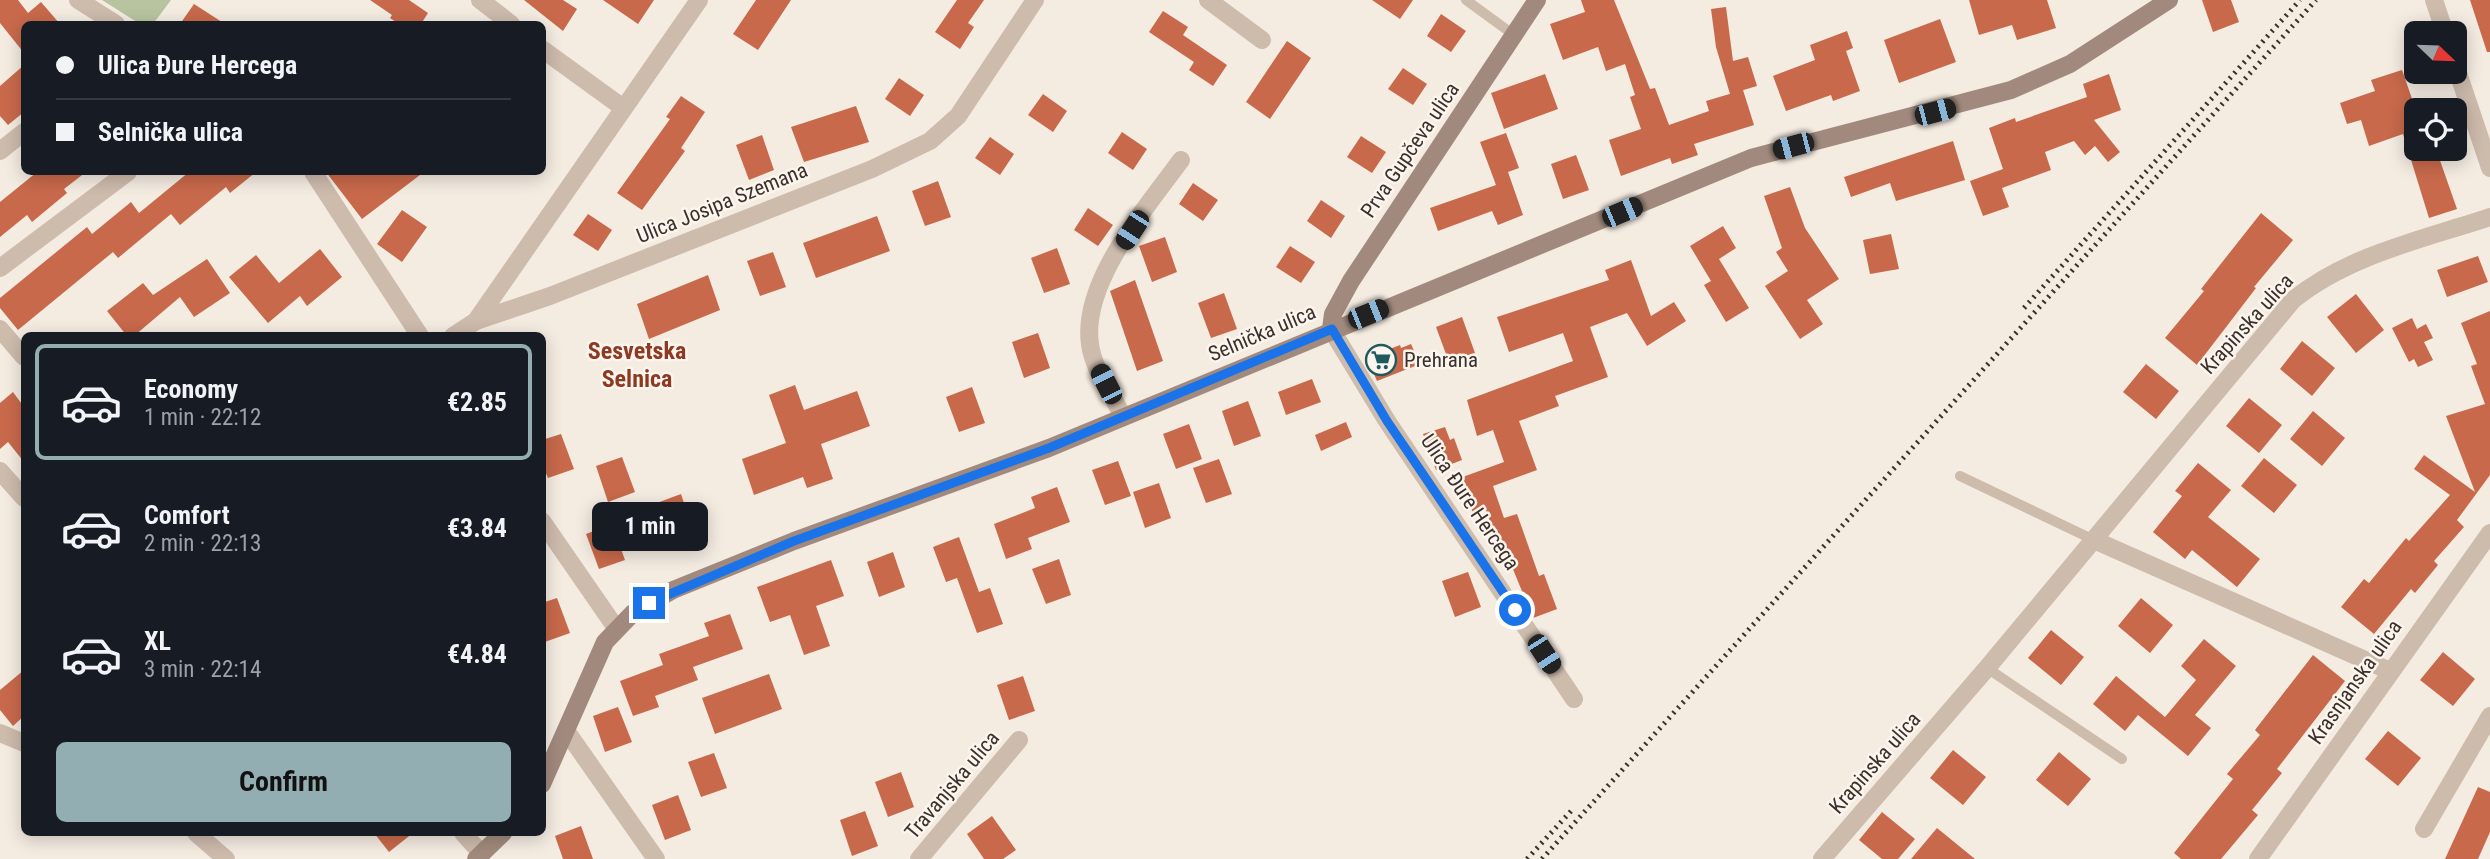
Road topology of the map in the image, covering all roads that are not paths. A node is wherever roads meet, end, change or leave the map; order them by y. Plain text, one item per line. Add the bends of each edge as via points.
1 (78, 0) edge
2 (480, 0) edge
3 (699, 0) edge
4 (1035, 0) edge
5 (1208, 0) edge
6 (1466, 0) edge
7 (1537, 0) edge
8 (2169, 0) edge
9 (2434, 0) edge
10 (111, 21) edge
11 (507, 21) edge
12 (2441, 21) edge
13 (1514, 35) junction
14 (1262, 40) dead end
15 (546, 52) edge
16 (2462, 84) edge
17 (622, 107) junction
18 (21, 134) edge
19 (0, 151) edge
20 (1181, 160) dead end
21 (2490, 168) edge
22 (124, 175) edge
23 (315, 175) edge
24 (2490, 217) edge
25 (0, 268) edge
26 (476, 321) junction
27 (0, 329) edge
28 (1332, 329) junction
29 (417, 332) edge
30 (459, 332) edge
31 (21, 354) edge
32 (1123, 417) junction
33 (0, 471) edge
34 (1961, 476) dead end
35 (21, 495) edge
36 (546, 527) edge
37 (2490, 533) edge
38 (2095, 540) junction
39 (616, 628) junction
40 (1987, 668) junction
41 (2390, 671) junction
42 (1574, 699) dead end
43 (2490, 716) edge
44 (567, 732) junction
45 (0, 733) edge
46 (1019, 740) dead end
47 (21, 742) edge
48 (2122, 759) dead end
49 (546, 776) edge
50 (2424, 829) dead end
51 (199, 836) edge
52 (465, 836) edge
53 (500, 836) edge
54 (479, 856) edge
55 (1827, 858) edge
56 (226, 859) edge
57 (656, 859) edge
58 (919, 859) edge
59 (2258, 859) edge

1 - 10 street
2 - 11 street
3 - 17 street
4 - 26 street, Ulica Josipa Szemana via 958,116 904,154 551,296
5 - 14 street
6 - 13 lane
7 - 13 street, Prva Gupčeva ulica
8 - 28 street, Selnička ulica via 2070,64 2011,90 1751,158
9 - 12 street
13 - 28 street, Prva Gupčeva ulica via 1351,281 1333,314
15 - 17 street
16 - 21 street
17 - 26 street
18 - 19 street
20 - 32 street via 1108,268 1091,316 1090,346
22 - 25 street
23 - 29 street
24 - 38 street, Krapinska ulica via 2342,267 2293,300
26 - 30 street, Ulica Josipa Szemana
27 - 31 street
28 - 32 street, Selnička ulica
28 - 42 street, Ulica Đure Hercega via 1387,421
32 - 39 street, Selnička ulica via 723,569 649,603
33 - 35 street
34 - 38 lane
36 - 39 street
37 - 41 street, Krasnjanska ulica
38 - 40 street, Krapinska ulica
38 - 41 street
39 - 44 street, Selnička ulica via 596,659
40 - 48 lane
40 - 55 street, Krapinska ulica
41 - 59 street, Krasnjanska ulica
43 - 50 street
44 - 49 street, Selnička ulica
44 - 57 street
45 - 47 street
46 - 58 street, Travanjska ulica
51 - 56 street
52 - 54 street
53 - 54 street

